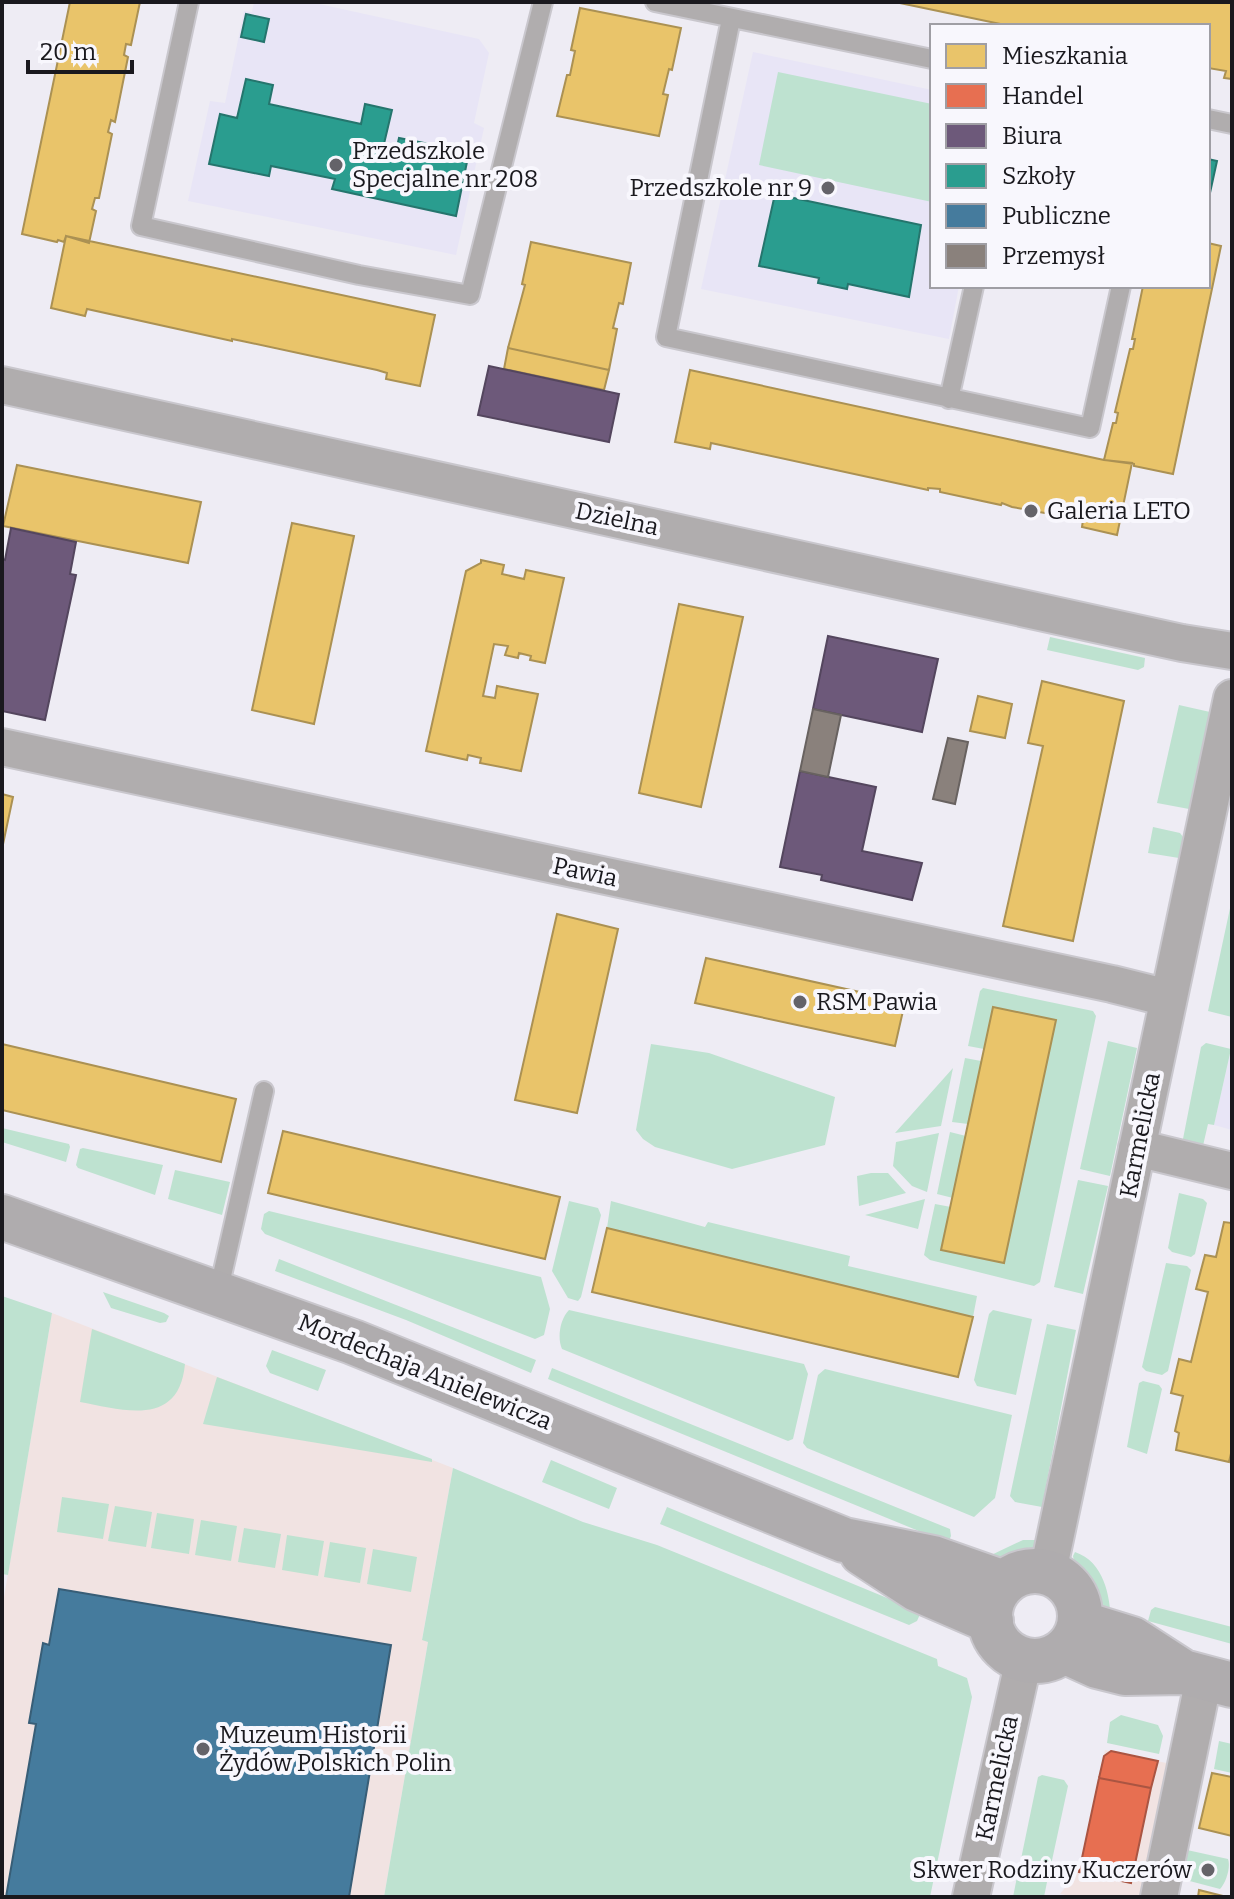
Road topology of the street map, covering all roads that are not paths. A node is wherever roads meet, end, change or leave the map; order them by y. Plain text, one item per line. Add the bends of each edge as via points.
1 (189, 2) edge
2 (543, 2) edge
3 (655, 2) edge
4 (731, 19) junction
5 (930, 59) edge
6 (1210, 119) edge
7 (1232, 124) edge
8 (974, 288) edge
9 (1121, 288) edge
10 (2, 385) edge
11 (949, 399) junction
12 (1232, 651) edge
13 (1232, 698) edge
14 (2, 747) edge
15 (1168, 998) junction
16 (264, 1091) dead end
17 (1137, 1148) junction
18 (1232, 1171) edge
19 (2, 1217) edge
20 (218, 1293) junction
21 (1048, 1572) junction
22 (997, 1602) junction
23 (1056, 1644) junction
24 (1206, 1678) edge
25 (971, 1897) edge
26 (1159, 1897) edge

1 - 2 lane via 141,226 470,295
3 - 4 lane
4 - 5 lane
4 - 11 lane via 666,337
6 - 7 lane
8 - 11 lane
9 - 11 lane via 1090,428
10 - 12 street, Dzielna
13 - 15 street, Karmelicka
14 - 15 street, Pawia
15 - 17 street, Karmelicka
16 - 20 lane
17 - 18 street
17 - 21 street, Karmelicka
19 - 20 street, Mordechaja Anielewicza
20 - 22 street, Mordechaja Anielewicza via 844,1540 933,1558
21 - 22 street via 1018,1574
21 - 23 street via 1068,1584 1078,1603
22 - 23 street via 996,1638 1002,1646
23 - 24 street via 1097,1666 1125,1673
23 - 25 street, Karmelicka
24 - 26 street

